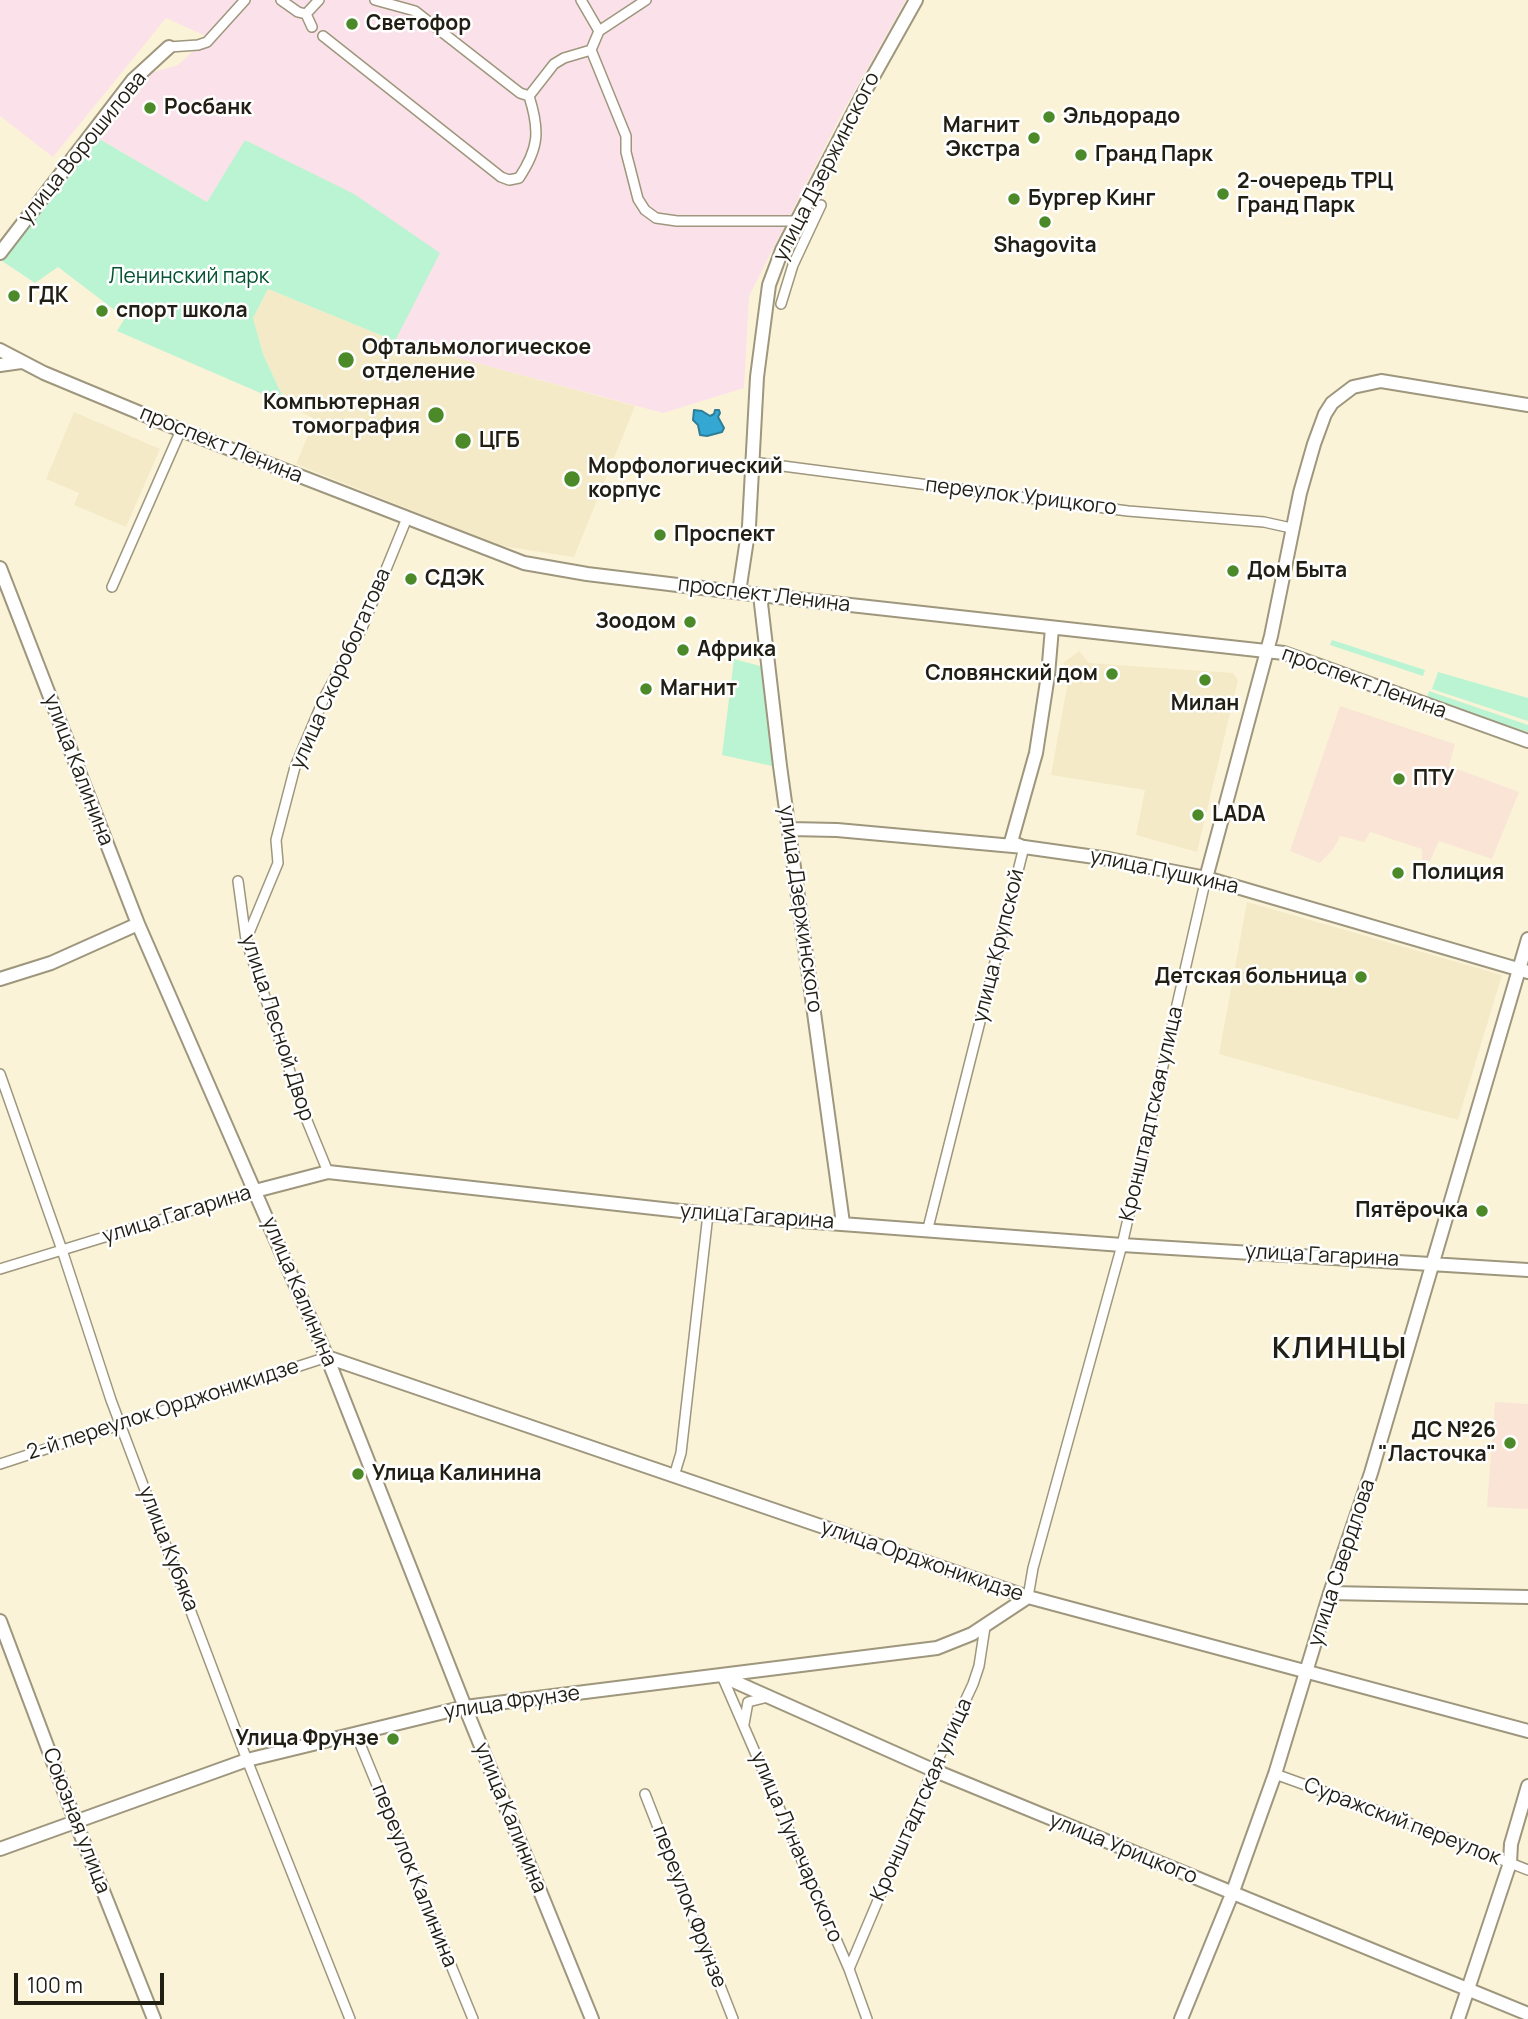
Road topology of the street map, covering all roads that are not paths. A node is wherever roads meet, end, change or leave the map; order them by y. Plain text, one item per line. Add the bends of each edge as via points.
1 (245, 0) edge
2 (281, 0) edge
3 (319, 0) edge
4 (375, 0) edge
5 (582, 0) edge
6 (646, 0) edge
7 (912, 1) edge
8 (306, 14) junction
9 (312, 27) dead end
10 (599, 31) junction
11 (323, 36) dead end
12 (169, 47) joint
13 (591, 50) junction
14 (529, 96) junction
15 (821, 205) dead end
16 (797, 220) junction
17 (0, 253) edge
18 (781, 304) dead end
19 (0, 350) edge
20 (22, 362) junction
21 (0, 365) edge
22 (1528, 405) edge
23 (181, 430) junction
24 (752, 462) junction
25 (407, 517) junction
26 (1291, 528) junction
27 (0, 568) edge
28 (112, 587) dead end
29 (739, 592) junction
30 (760, 595) junction
31 (1052, 628) junction
32 (1268, 650) junction
33 (1528, 741) edge
34 (790, 829) junction
35 (1024, 847) junction
36 (1206, 878) junction
37 (237, 881) dead end
38 (138, 924) junction
39 (1528, 939) edge
40 (246, 940) junction
41 (1523, 971) edge
42 (0, 979) edge
43 (0, 1074) edge
44 (328, 1172) junction
45 (255, 1191) junction
46 (708, 1214) junction
47 (843, 1223) junction
48 (928, 1228) junction
49 (1122, 1245) junction
50 (62, 1250) junction
51 (1433, 1263) junction
52 (0, 1269) edge
53 (1528, 1270) edge
54 (327, 1357) junction
55 (121, 1424) junction
56 (0, 1464) edge
57 (674, 1476) junction
58 (1330, 1593) junction
59 (1028, 1597) junction
60 (1528, 1597) edge
61 (0, 1621) edge
62 (985, 1627) junction
63 (1308, 1672) junction
64 (722, 1676) junction
65 (768, 1698) junction
66 (465, 1707) junction
67 (744, 1726) junction
68 (1528, 1731) edge
69 (356, 1734) junction
70 (247, 1760) junction
71 (933, 1770) junction
72 (1275, 1774) junction
73 (1528, 1786) edge
74 (645, 1794) dead end
75 (76, 1823) junction
76 (0, 1849) edge
77 (1510, 1863) junction
78 (1528, 1870) edge
79 (1232, 1894) junction
80 (849, 1969) junction
81 (1468, 1989) junction
82 (1528, 2014) edge
83 (154, 2019) edge
84 (350, 2019) edge
85 (472, 2019) edge
86 (592, 2019) edge
87 (733, 2019) edge
88 (867, 2019) edge
89 (1181, 2019) edge
90 (1458, 2019) edge

1 - 12 street via 207,42
2 - 8 street
3 - 8 street
4 - 14 street via 415,11
5 - 10 street
6 - 10 street
7 - 16 street, улица Дзержинского
8 - 9 street
10 - 13 street
11 - 14 street via 509,180 519,178 533,155 537,121
12 - 17 street, улица Ворошилова via 133,80
13 - 14 street via 554,64
13 - 16 street via 626,136 638,199 645,210 656,218 677,221
15 - 18 street
16 - 24 street, улица Дзержинского via 774,269 765,309
19 - 20 street, проспект Ленина
20 - 21 street
20 - 23 street, проспект Ленина
22 - 26 street, Кронштадтская улица via 1394,382 1368,382 1345,392 1332,403 1320,427
23 - 25 street, проспект Ленина
23 - 28 street
24 - 26 street, переулок Урицкого
24 - 29 street, улица Дзержинского
25 - 29 street, проспект Ленина via 524,563
25 - 40 street, улица Скоробогатова via 362,628 325,696 295,767 276,840 278,863
26 - 32 street, Кронштадтская улица
27 - 38 street, улица Калинина
29 - 30 street, проспект Ленина
30 - 31 street, проспект Ленина
30 - 34 street, улица Дзержинского
31 - 32 street, проспект Ленина
31 - 35 street, улица Крупской via 1036,754 1011,842
32 - 33 street, проспект Ленина
32 - 36 street, Кронштадтская улица
34 - 35 street, улица Пушкина
34 - 47 street, улица Дзержинского
35 - 36 street, улица Пушкина
35 - 48 street, улица Крупской
36 - 41 street, улица Пушкина
36 - 49 street, Кронштадтская улица
37 - 40 street, улица Лесной Двор
38 - 42 street via 51,963
38 - 45 street, улица Калинина
39 - 41 street, улица Свердлова
40 - 44 street, улица Лесной Двор
41 - 51 street, улица Свердлова
43 - 50 street, улица Кубяка
44 - 45 street, улица Гагарина
44 - 46 street, улица Гагарина
45 - 50 street, улица Гагарина
45 - 54 street, улица Калинина
46 - 47 street, улица Гагарина
46 - 57 street via 681,1452
47 - 48 street, улица Гагарина
48 - 49 street, улица Гагарина
49 - 51 street, улица Гагарина
49 - 59 street, Кронштадтская улица
50 - 52 street, улица Гагарина
50 - 55 street, улица Кубяка
51 - 53 street, улица Гагарина
51 - 58 street, улица Свердлова via 1371,1474
54 - 55 street, 2-й переулок Орджоникидзе
54 - 57 street, улица Орджоникидзе
54 - 66 street, улица Калинина
55 - 56 street, 2-й переулок Орджоникидзе
55 - 70 street, улица Кубяка
57 - 59 street, улица Орджоникидзе
58 - 60 street
58 - 63 street, улица Свердлова
59 - 62 street, улица Фрунзе
59 - 63 street, улица Орджоникидзе
61 - 75 street, Союзная улица
62 - 64 street, улица Фрунзе via 937,1648
62 - 71 street, Кронштадтская улица via 973,1684
63 - 68 street, улица Орджоникидзе
63 - 72 street, улица Свердлова
64 - 65 street, улица Урицкого
64 - 66 street, улица Фрунзе
64 - 67 street, улица Луначарского
65 - 67 street via 748,1702
65 - 71 street, улица Урицкого
66 - 69 street, улица Фрунзе
66 - 86 street, улица Калинина
67 - 80 street, улица Луначарского
69 - 70 street, улица Фрунзе
69 - 85 street, переулок Калинина
70 - 75 street, улица Фрунзе
70 - 84 street, улица Кубяка
71 - 79 street, улица Урицкого
71 - 80 street, Кронштадтская улица
72 - 77 street, Суражский переулок
72 - 79 street, улица Свердлова
73 - 77 street
74 - 87 street, переулок Фрунзе
75 - 76 street, улица Фрунзе
75 - 83 street, Союзная улица
77 - 78 street, Суражский переулок
77 - 81 street
79 - 81 street, улица Урицкого
79 - 89 street, улица Свердлова
80 - 88 street, улица Луначарского
81 - 82 street, улица Урицкого
81 - 90 street

